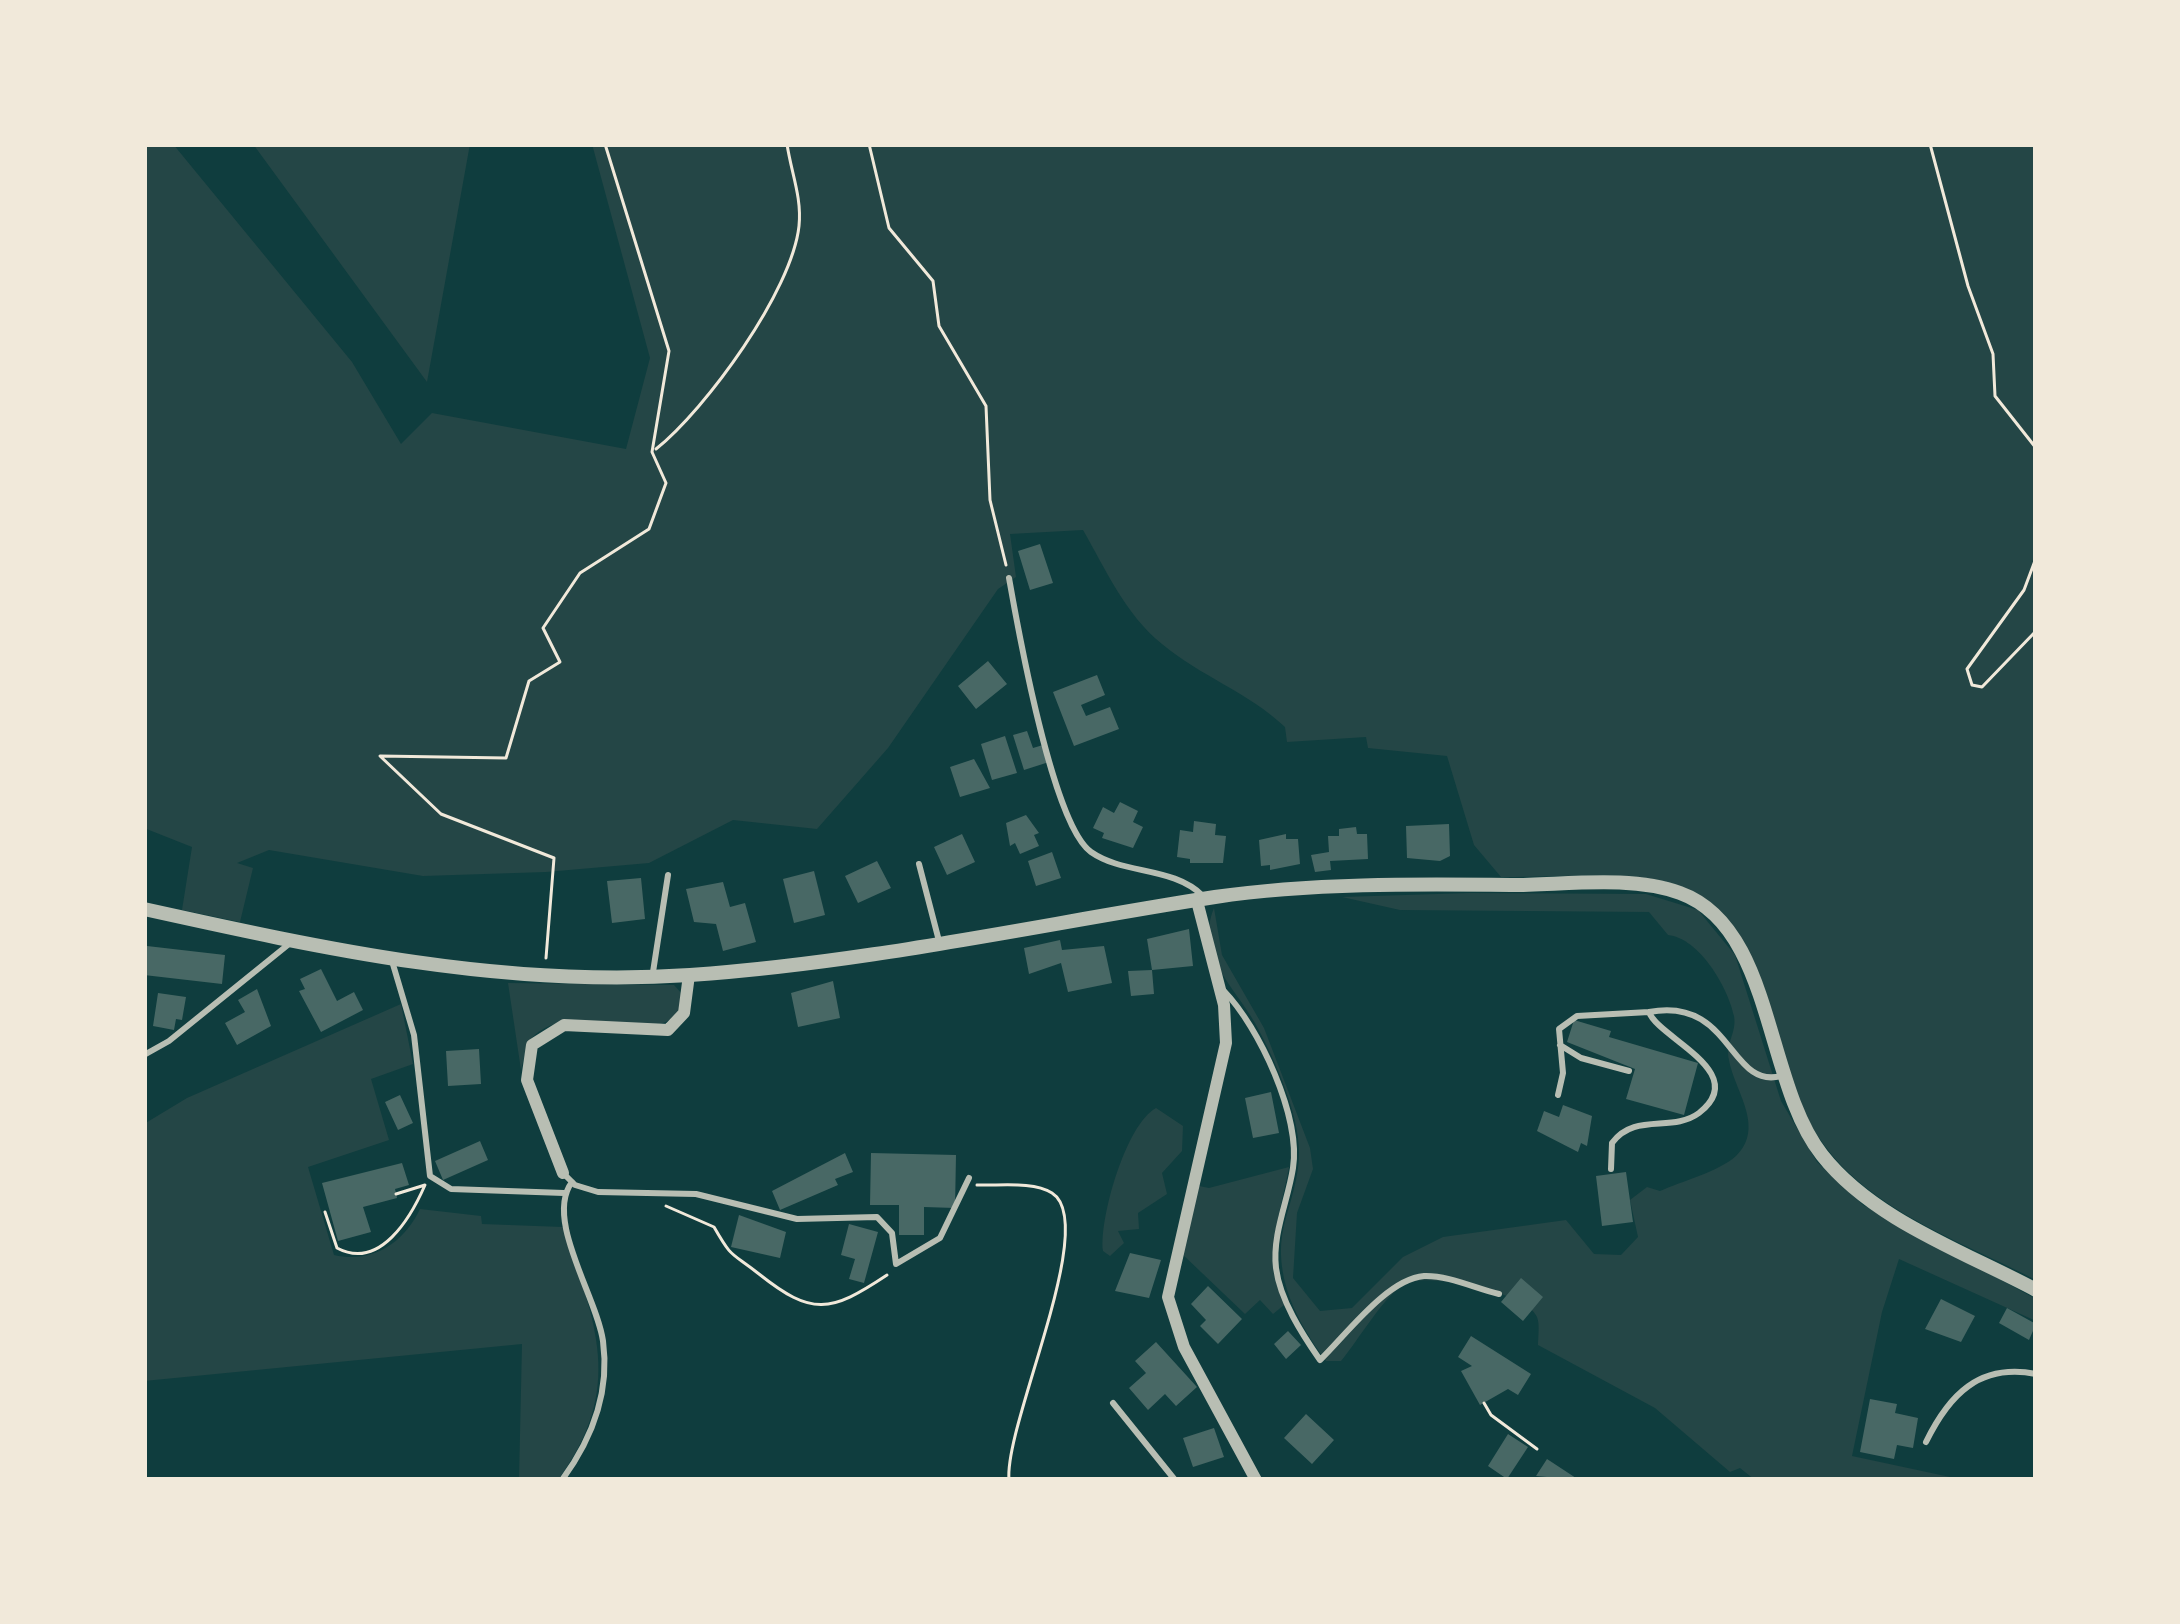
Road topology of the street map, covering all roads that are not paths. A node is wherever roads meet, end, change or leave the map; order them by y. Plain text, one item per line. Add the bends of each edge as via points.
1 (1009, 578) road end
2 (920, 864) dead end
3 (668, 875) dead end
4 (1201, 900) junction
5 (144, 910) edge
6 (292, 941) junction
7 (939, 941) junction
8 (392, 961) junction
9 (689, 975) junction
10 (652, 976) junction
11 (1217, 984) junction
12 (1649, 1012) junction
13 (1558, 1042) junction
14 (144, 1054) edge
15 (1629, 1071) dead end
16 (1781, 1076) junction
17 (1558, 1095) dead end
18 (1610, 1169) dead end
19 (568, 1178) junction
20 (968, 1182) road end
21 (564, 1193) junction
22 (2036, 1290) edge
23 (1499, 1294) dead end
24 (2036, 1374) edge
25 (1113, 1402) dead end
26 (1926, 1442) dead end
27 (562, 1480) edge
28 (1175, 1480) edge
29 (1256, 1480) edge

1 - 4 lane via 1027,677 1077,836 1101,857 1179,880
2 - 7 lane
3 - 10 lane
4 - 7 street
4 - 11 street
4 - 16 street via 1469,885 1669,889 1703,904 1735,939
5 - 6 street
6 - 8 street
6 - 14 lane
7 - 9 street
8 - 10 street via 545,978
8 - 21 lane via 414,1035 430,1177 451,1190
9 - 10 street
9 - 19 street via 686,1008 668,1030 564,1025 532,1045 527,1080
11 - 23 lane via 1250,1022 1290,1120 1294,1163 1276,1262 1320,1360 1414,1279
11 - 29 street via 1226,1043 1168,1297 1178,1335
12 - 13 lane via 1570,1017
12 - 16 lane via 1692,1011 1750,1072
12 - 18 lane via 1658,1030 1706,1064 1710,1097 1696,1115 1625,1129 1612,1143
13 - 15 lane via 1580,1058
13 - 17 lane
16 - 22 street via 1802,1128 1851,1186
19 - 20 lane via 598,1192 696,1194 796,1219 877,1217 892,1233 896,1264 940,1238
19 - 21 lane
21 - 27 lane via 565,1224 604,1360 593,1427
24 - 26 lane via 2001,1373 1967,1384
25 - 28 lane

